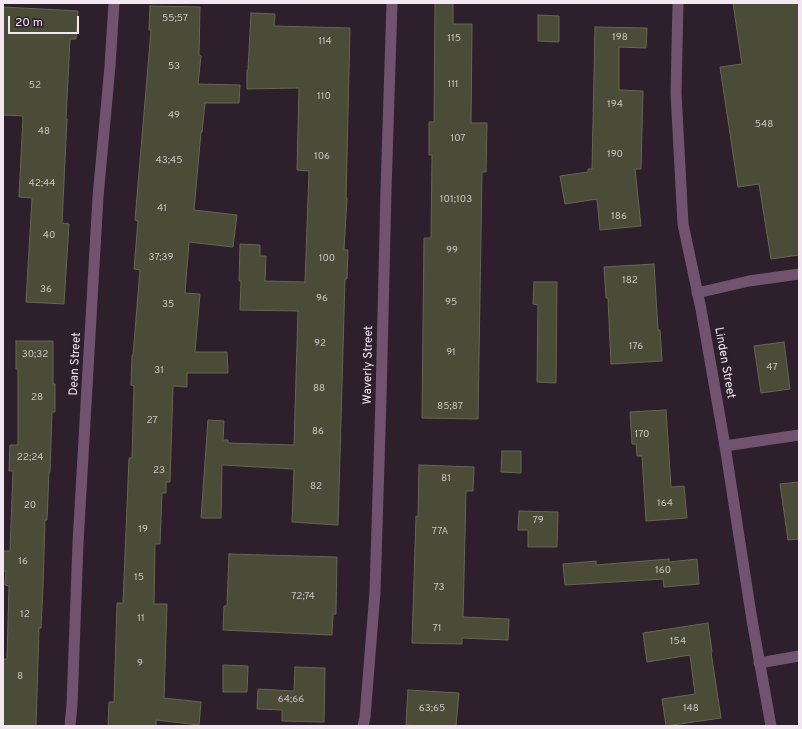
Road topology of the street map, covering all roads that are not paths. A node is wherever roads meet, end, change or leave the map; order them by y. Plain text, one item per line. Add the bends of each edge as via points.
1 (114, 3) edge
2 (392, 3) edge
3 (678, 3) edge
4 (799, 274) edge
5 (697, 293) junction
6 (799, 434) edge
7 (725, 446) junction
8 (799, 656) edge
9 (759, 663) junction
10 (70, 726) edge
11 (363, 726) edge
12 (771, 726) edge

1 - 10 street, Dean Street via 98,197
2 - 11 street, Waverly Street via 375,592 366,717
3 - 5 street, Linden Street via 676,93 683,224
4 - 5 street via 749,281
5 - 7 street, Linden Street
6 - 7 street
7 - 9 street, Linden Street
8 - 9 street
9 - 12 street, Linden Street

